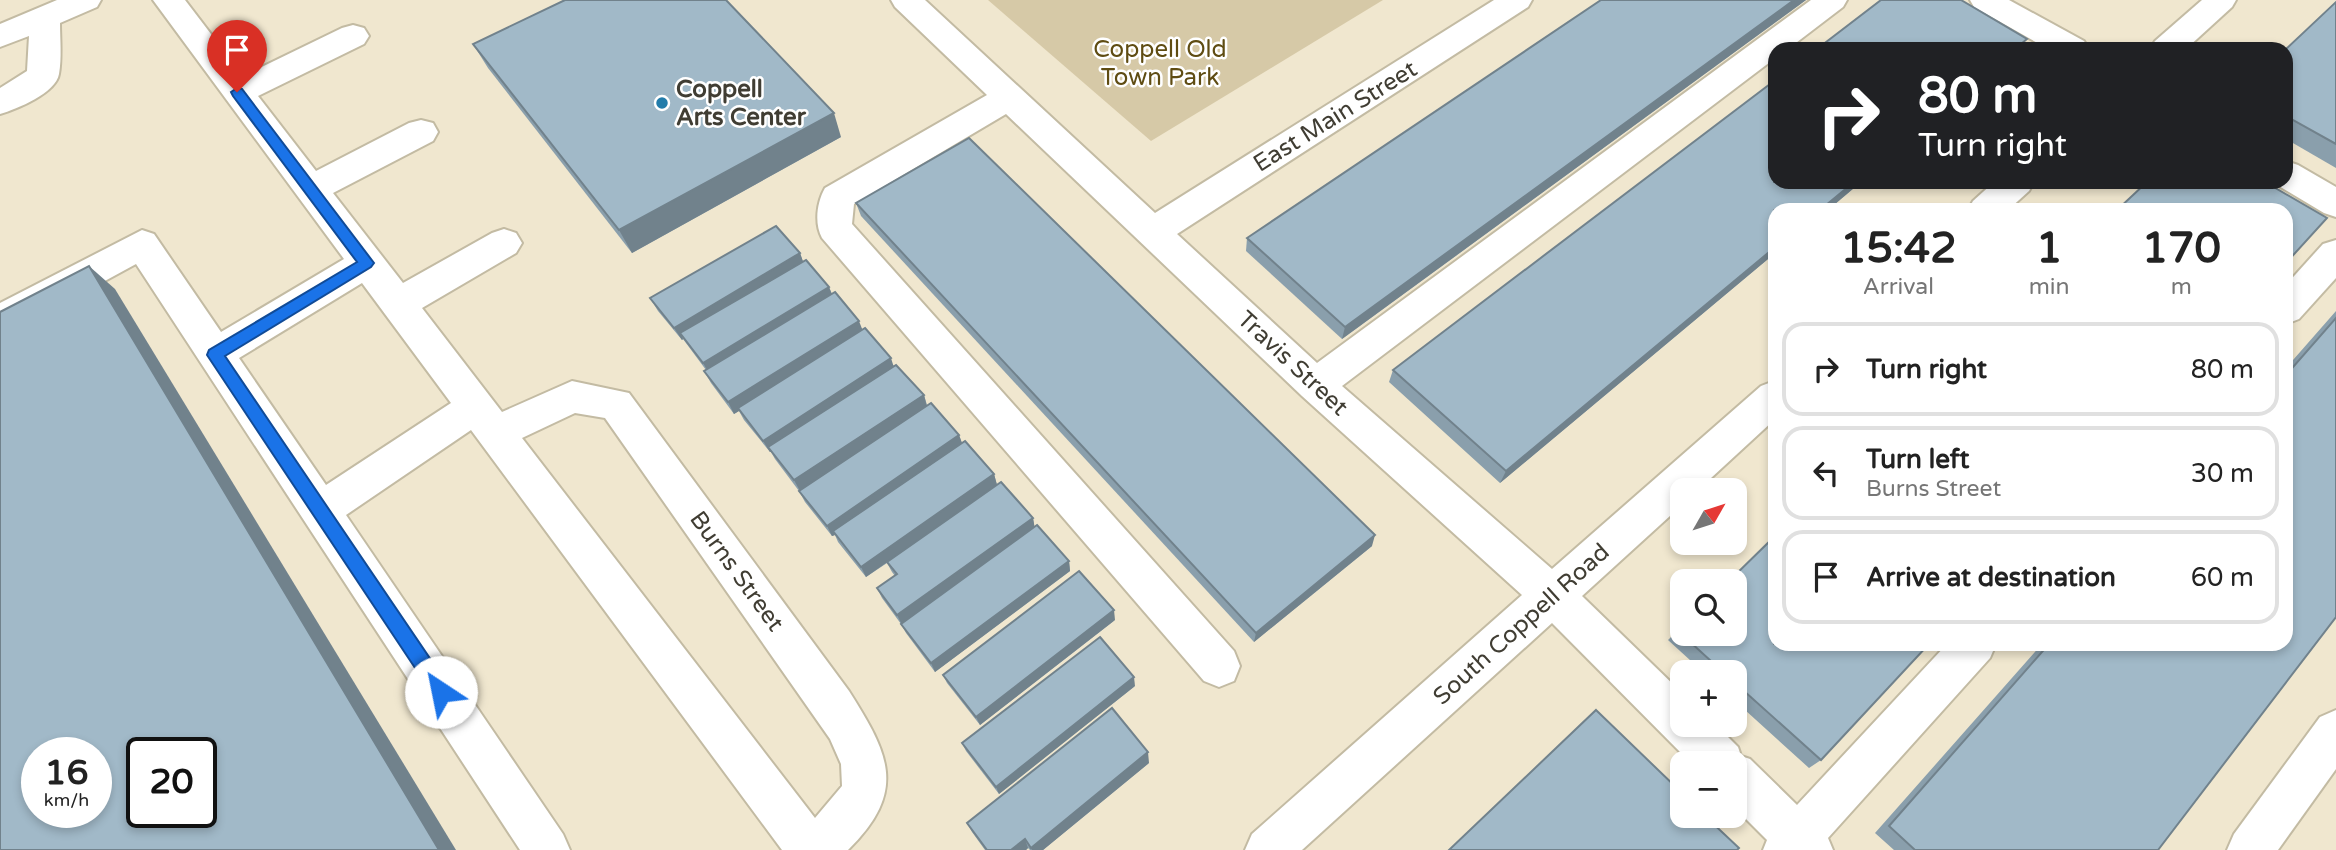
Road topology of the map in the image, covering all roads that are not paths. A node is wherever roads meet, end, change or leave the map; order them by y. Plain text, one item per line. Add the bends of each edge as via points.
1 (86, 0) edge
2 (168, 0) edge
3 (906, 0) edge
4 (1517, 0) edge
5 (1832, 0) edge
6 (1985, 0) edge
7 (2221, 0) edge
8 (45, 16) junction
9 (5, 26) edge
10 (353, 36) dead end
11 (1776, 42) edge
12 (2060, 42) edge
13 (2174, 42) edge
14 (1768, 48) edge
15 (237, 92) junction
16 (1009, 97) junction
17 (0, 102) edge
18 (421, 132) dead end
19 (2293, 178) edge
20 (311, 189) junction
21 (2009, 189) edge
22 (1993, 203) edge
23 (2336, 204) edge
24 (1152, 232) junction
25 (504, 243) dead end
26 (2336, 254) edge
27 (366, 263) junction
28 (2293, 301) edge
29 (397, 304) junction
30 (0, 320) edge
31 (215, 355) junction
32 (1315, 385) junction
33 (1768, 402) edge
34 (485, 420) junction
35 (321, 510) junction
36 (1552, 595) junction
37 (1969, 651) edge
38 (1219, 666) dead end
39 (1670, 712) edge
40 (2336, 732) edge
41 (1695, 737) edge
42 (1710, 751) edge
43 (1747, 789) edge
44 (1798, 846) edge
45 (547, 850) edge
46 (813, 850) edge
47 (1268, 850) edge
48 (2250, 850) edge

1 - 8 street
2 - 15 street, Burns Street
3 - 16 street, Travis Street
4 - 24 street, East Main Street
5 - 11 street
6 - 12 street
7 - 13 street
8 - 9 street
8 - 17 street via 43,76
10 - 15 street
14 - 32 street
15 - 20 street, Burns Street
16 - 24 street, Travis Street
16 - 38 street via 838,197 834,228
18 - 20 street
19 - 23 street
20 - 27 street, Burns Street
21 - 22 street
24 - 32 street, Travis Street
25 - 29 street
26 - 28 street
27 - 29 street, Burns Street
27 - 31 street
29 - 34 street, Burns Street
30 - 31 street via 142,244
31 - 35 street
32 - 36 street, Travis Street
33 - 36 street, South Coppell Road
34 - 35 street
34 - 46 street, Burns Street
34 - 46 street, Burns Street via 572,397 616,404 853,737 866,788 849,816
35 - 45 street
36 - 39 street, Travis Street
36 - 47 street, South Coppell Road
37 - 44 street
40 - 48 street
41 - 42 street, Travis Street
43 - 44 street

